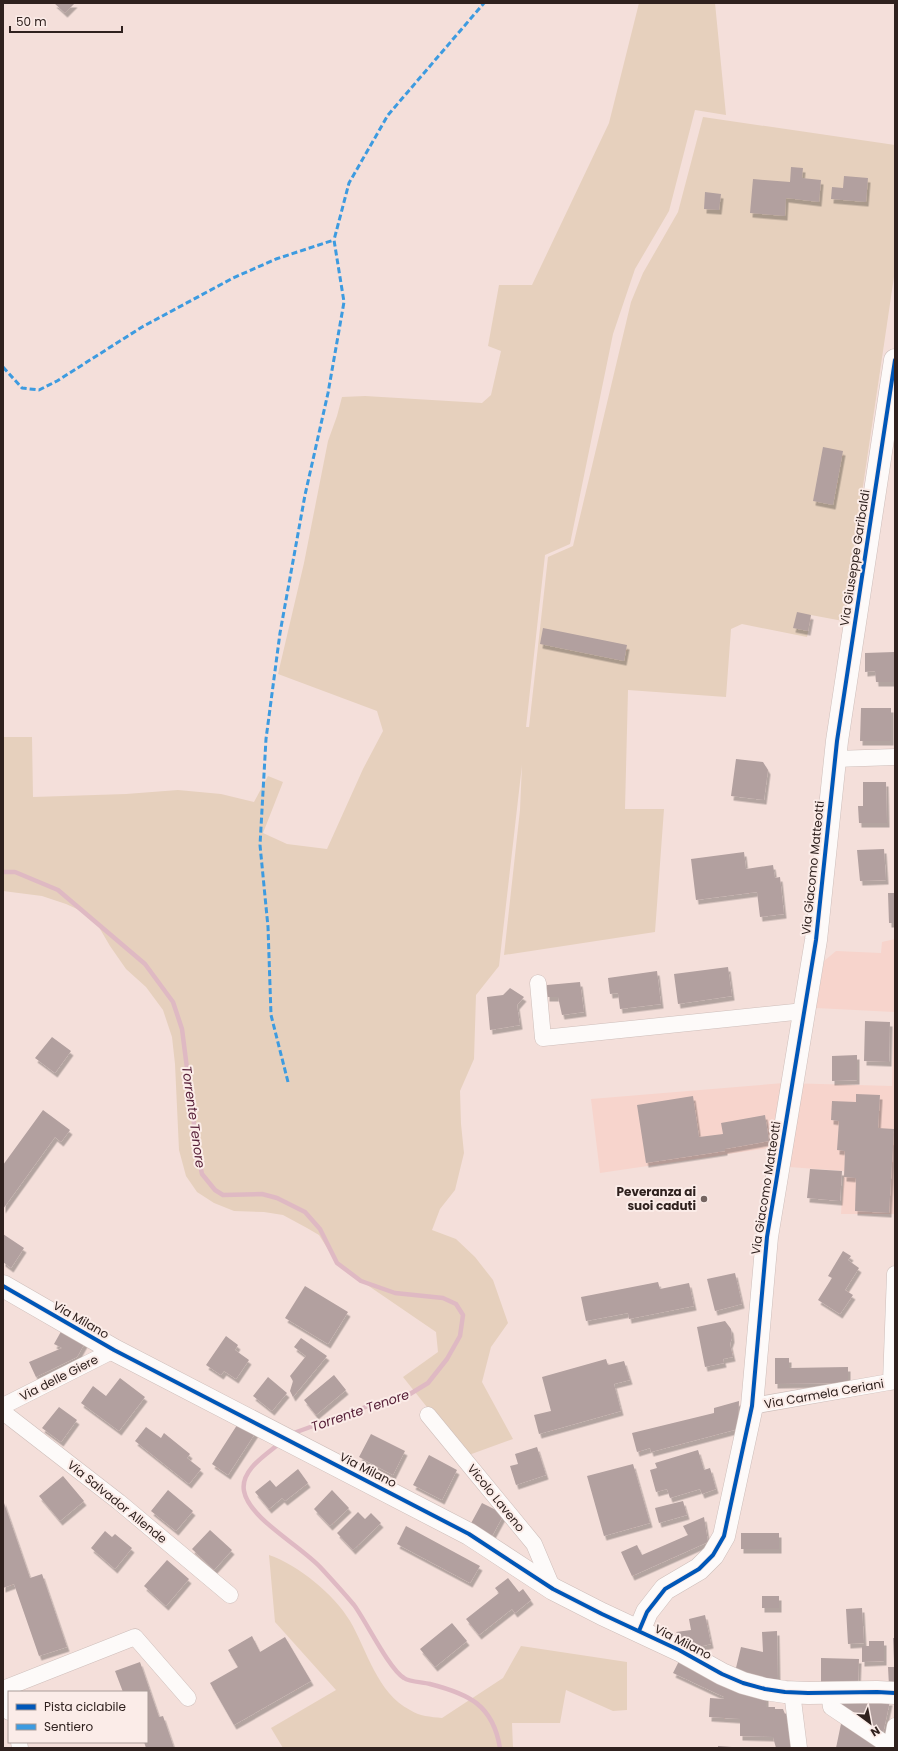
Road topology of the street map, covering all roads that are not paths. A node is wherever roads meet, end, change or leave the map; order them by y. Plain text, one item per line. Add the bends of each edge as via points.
1 (895, 360) edge
2 (895, 757) edge
3 (835, 759) junction
4 (538, 982) dead end
5 (804, 1011) junction
6 (895, 1274) edge
7 (3, 1286) edge
8 (114, 1350) junction
9 (893, 1381) edge
10 (3, 1406) edge
11 (752, 1406) junction
12 (3, 1412) edge
13 (428, 1415) dead end
14 (553, 1589) junction
15 (230, 1595) dead end
16 (639, 1631) junction
17 (3, 1689) edge
18 (3, 1692) edge
19 (792, 1692) junction
20 (829, 1693) junction
21 (895, 1693) edge
22 (188, 1698) dead end
23 (8, 1709) edge
24 (895, 1726) edge
25 (799, 1748) edge
26 (891, 1748) edge

1 - 3 street, Via Giuseppe Garibaldi
2 - 3 street
3 - 5 street, Via Giacomo Matteotti via 816,940
4 - 5 street via 543,1038
5 - 11 street, Via Giacomo Matteotti via 767,1237
6 - 9 street
7 - 8 street, Via Milano
8 - 10 street, Via delle Giere
8 - 14 street, Via Milano via 468,1534
9 - 11 street, Via Carmela Ceriani
11 - 16 street, Via Giacomo Matteotti via 724,1536 713,1555 699,1568 665,1589 647,1612
12 - 15 street, Via Salvador Allende via 119,1502
13 - 14 street, Vicolo Laveno via 534,1544
14 - 16 street, Via Milano
16 - 19 street, Via Milano via 743,1683
17 - 22 street via 135,1637
18 - 23 street
19 - 20 street, Via Milano
19 - 25 street
20 - 21 street, Via Milano
20 - 26 street via 831,1707
24 - 26 street

